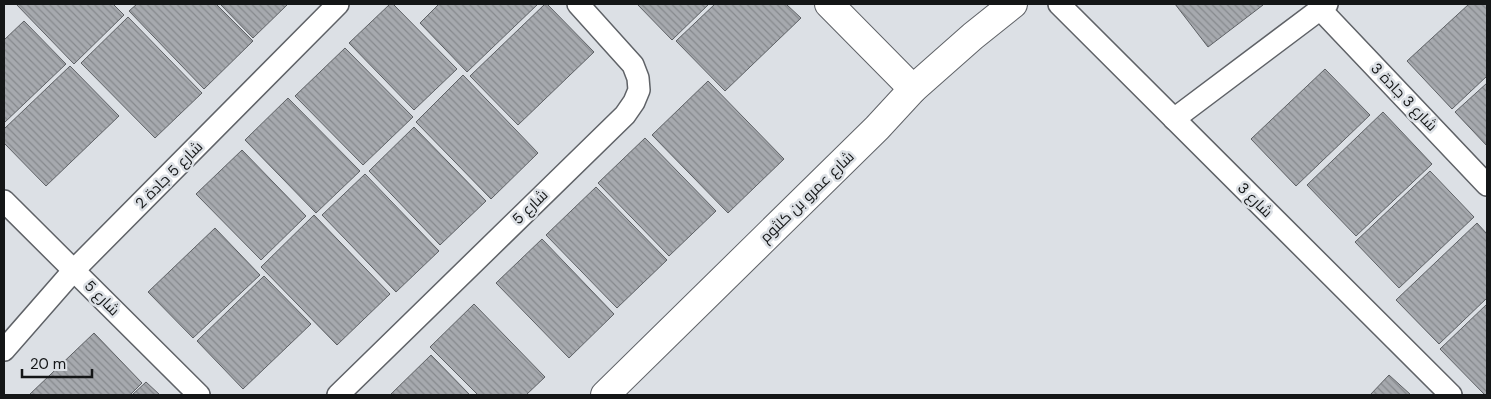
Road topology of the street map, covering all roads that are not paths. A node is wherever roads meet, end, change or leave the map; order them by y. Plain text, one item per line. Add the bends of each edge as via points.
1 (338, 4) edge
2 (578, 4) edge
3 (828, 4) edge
4 (1013, 4) edge
5 (1059, 4) edge
6 (1324, 6) edge
7 (913, 90) junction
8 (1174, 119) junction
9 (1487, 185) edge
10 (4, 202) edge
11 (74, 270) junction
12 (4, 350) edge
13 (199, 395) edge
14 (338, 395) edge
15 (605, 395) edge
16 (1451, 395) edge

1 - 11 street, شارع 5 جادة 2
2 - 14 street, شارع 5 via 633,65 639,90 634,102 625,115
3 - 7 street
4 - 7 street, شارع عمرو بن كلثوم
5 - 8 street, شارع 3
6 - 8 street, شارع 3 جادة 3
6 - 9 street, شارع 3 جادة 3
7 - 15 street, شارع عمرو بن كلثوم
8 - 16 street, شارع 3
10 - 11 street, شارع 5
11 - 12 street, شارع 5 جادة 2
11 - 13 street, شارع 5

